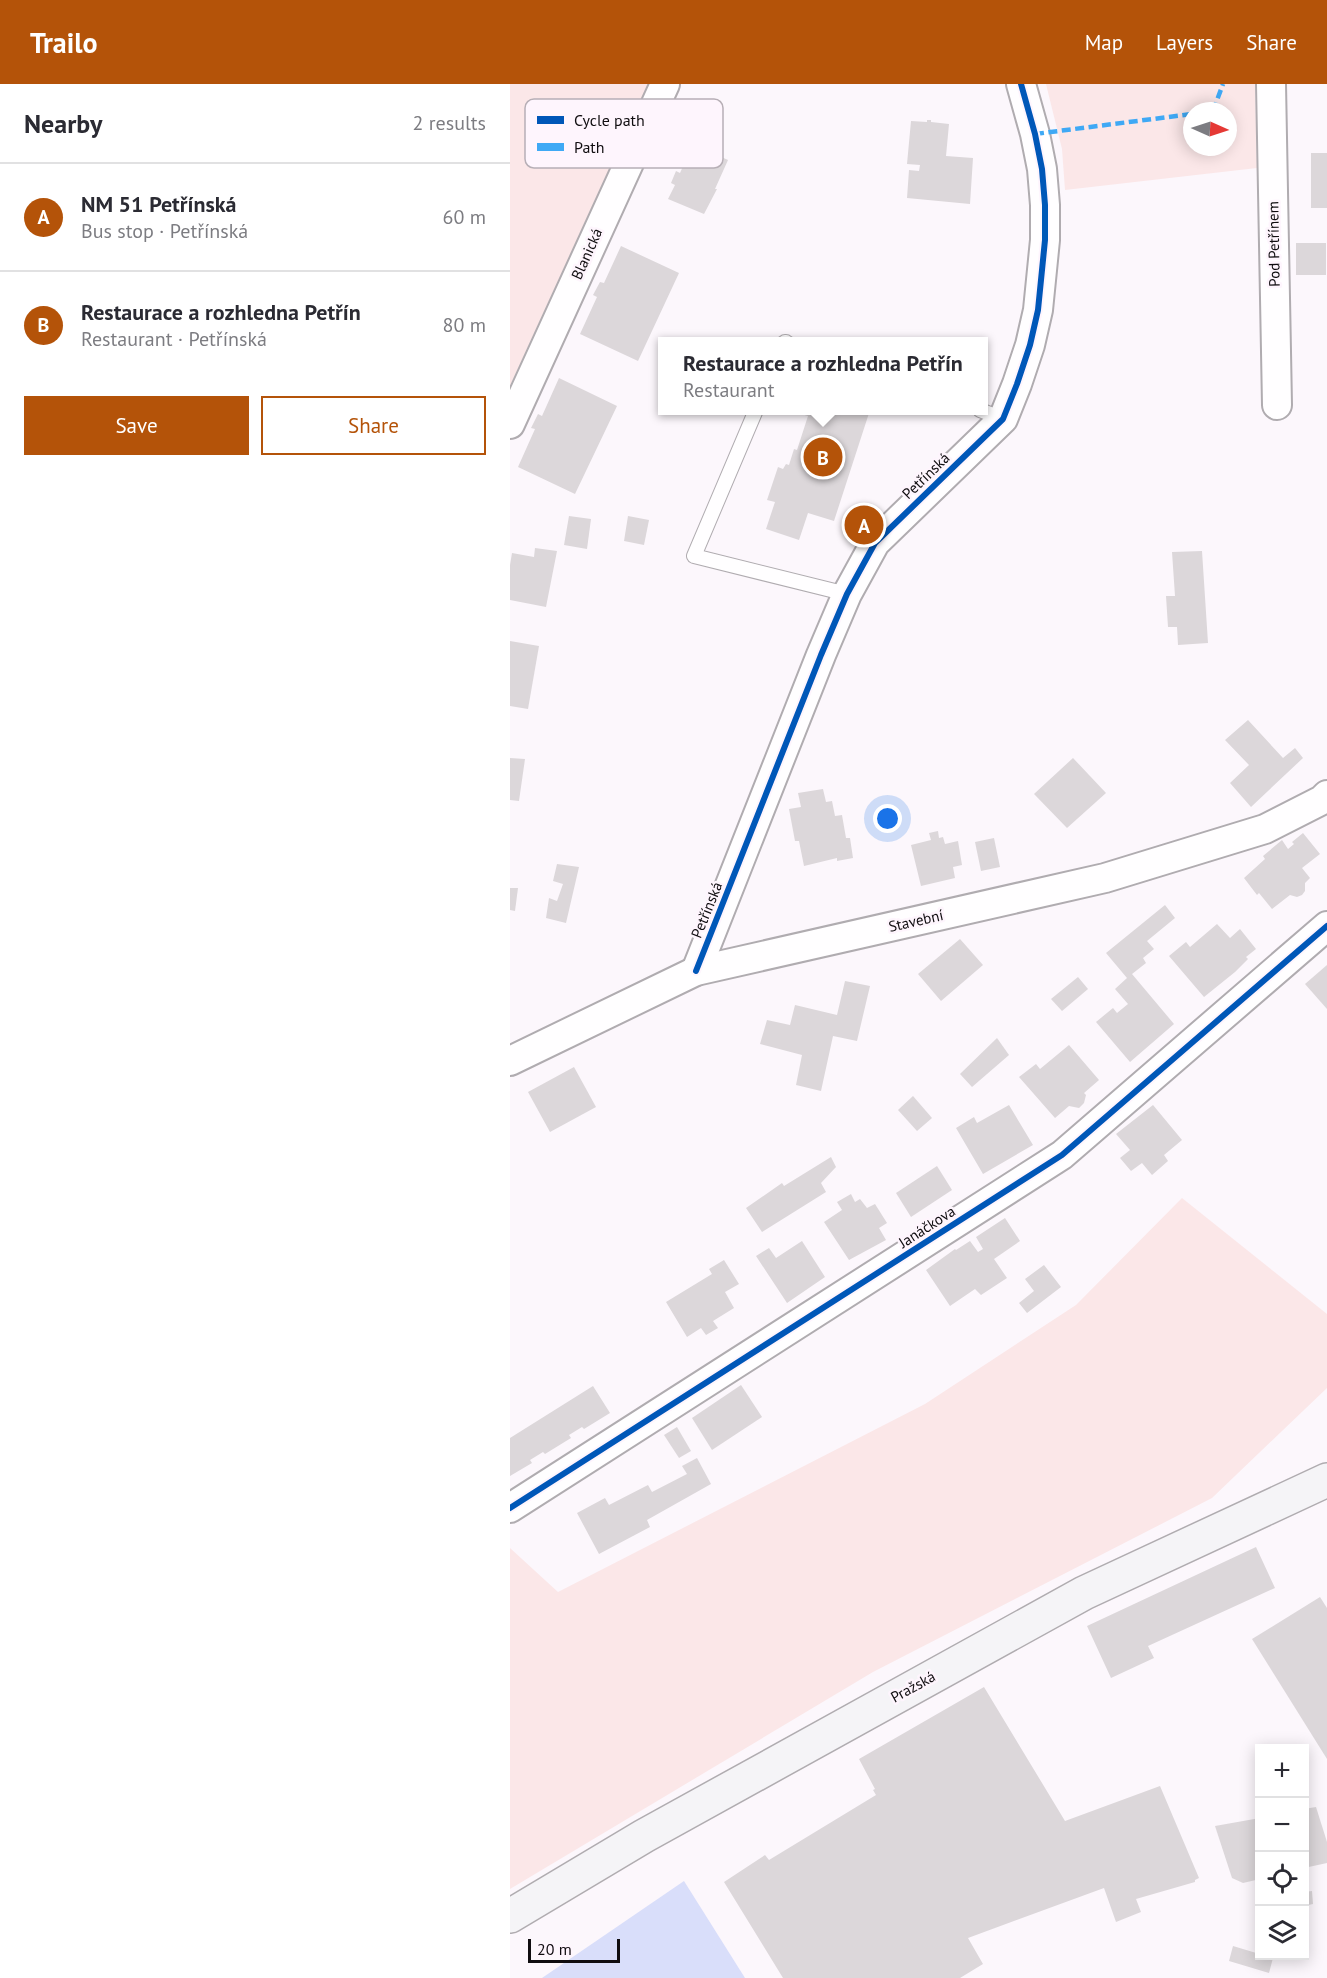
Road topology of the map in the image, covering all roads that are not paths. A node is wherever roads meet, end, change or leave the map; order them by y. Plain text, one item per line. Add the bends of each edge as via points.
1 (665, 84) edge
2 (1021, 84) edge
3 (1271, 84) edge
4 (658, 99) edge
5 (627, 168) edge
6 (1277, 405) dead end
7 (754, 415) edge
8 (991, 415) edge
9 (510, 424) edge
10 (847, 594) junction
11 (1327, 795) edge
12 (1327, 926) edge
13 (696, 971) junction
14 (510, 1061) edge
15 (1327, 1480) edge
16 (510, 1508) edge
17 (510, 1916) edge

1 - 4 street, Blanická
2 - 8 street, Petřínská via 1042,169 1045,240 1030,345
3 - 6 street, Pod Petřínem
5 - 9 street, Blanická
7 - 10 lane via 694,556
8 - 10 street, Petřínská via 875,543
10 - 13 street, Petřínská
11 - 13 street, Stavební via 1265,829 1105,878
12 - 16 street, Janáčkova via 1062,1155
13 - 14 street, Stavební
15 - 17 main road, Pražská via 1084,1593 644,1836

